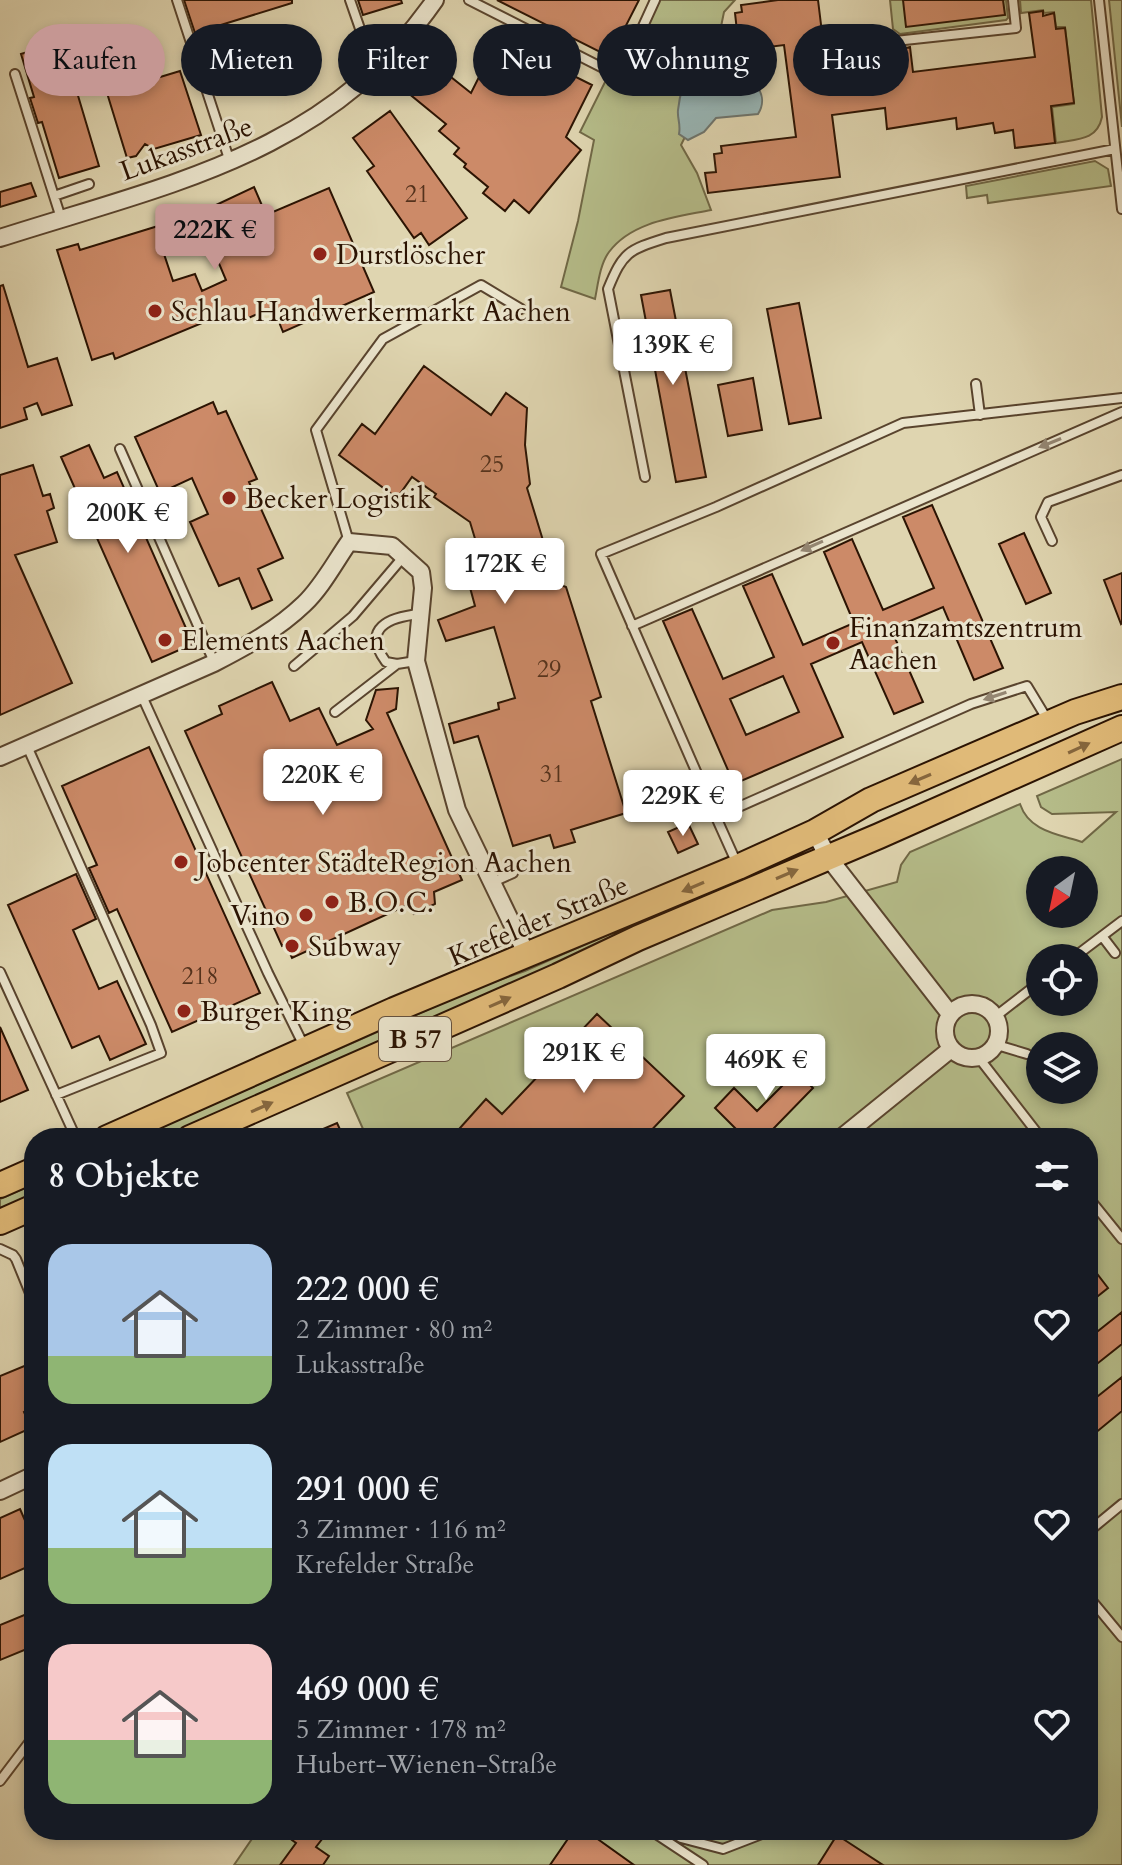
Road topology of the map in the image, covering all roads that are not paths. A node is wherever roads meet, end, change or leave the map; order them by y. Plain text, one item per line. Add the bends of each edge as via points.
1 (177, 0) edge
2 (350, 0) edge
3 (435, 0) edge
4 (469, 0) edge
5 (655, 0) edge
6 (1013, 0) edge
7 (1099, 0) edge
8 (358, 24) edge
9 (416, 24) edge
10 (909, 40) edge
11 (15, 74) dead end
12 (342, 96) edge
13 (1115, 149) junction
14 (230, 163) junction
15 (89, 184) dead end
16 (54, 196) junction
17 (1122, 209) edge
18 (61, 218) junction
19 (0, 238) edge
20 (521, 309) dead end
21 (976, 384) dead end
22 (1122, 398) edge
23 (1122, 412) edge
24 (980, 415) junction
25 (120, 449) dead end
26 (1122, 475) edge
27 (645, 477) dead end
28 (1052, 541) dead end
29 (349, 542) junction
30 (404, 555) junction
31 (420, 614) junction
32 (632, 626) junction
33 (416, 661) junction
34 (214, 663) junction
35 (397, 664) junction
36 (294, 666) dead end
37 (141, 694) junction
38 (1122, 697) edge
39 (335, 712) dead end
40 (1050, 723) junction
41 (1122, 728) edge
42 (27, 746) junction
43 (0, 757) edge
44 (716, 817) junction
45 (815, 832) junction
46 (828, 857) junction
47 (738, 867) junction
48 (513, 873) dead end
49 (492, 883) junction
50 (1122, 921) edge
51 (1102, 936) junction
52 (1091, 944) edge
53 (1115, 953) dead end
54 (528, 957) junction
55 (0, 972) edge
56 (1026, 993) edge
57 (950, 1014) junction
58 (996, 1016) junction
59 (997, 1045) junction
60 (306, 1049) junction
61 (951, 1049) junction
62 (1026, 1054) edge
63 (979, 1058) junction
64 (56, 1095) junction
65 (71, 1128) edge
66 (129, 1128) edge
67 (213, 1128) edge
68 (853, 1128) edge
69 (1033, 1128) edge
70 (24, 1174) edge
71 (0, 1185) edge
72 (1098, 1209) edge
73 (24, 1211) edge
74 (0, 1222) edge
75 (1122, 1239) edge
76 (0, 1249) edge
77 (24, 1278) edge
78 (24, 1480) edge
79 (0, 1491) edge
80 (1122, 1504) edge
81 (1098, 1524) edge
82 (1098, 1608) edge
83 (1122, 1637) edge
84 (24, 1749) edge
85 (0, 1781) edge
86 (665, 1840) edge
87 (689, 1840) edge
88 (746, 1840) edge
89 (703, 1865) edge

1 - 14 lane
2 - 8 lane
3 - 9 street, Lukasstraße
4 - 5 lane via 603,68 617,66
6 - 10 lane via 1016,28
7 - 13 lane
11 - 16 lane
12 - 14 street, Lukasstraße via 281,139
13 - 17 lane
13 - 27 lane via 635,248 619,262 608,289
14 - 18 street, Lukasstraße
15 - 16 lane
16 - 18 lane
18 - 19 street, Lukasstraße
20 - 29 lane via 481,285 383,339 316,430
21 - 24 lane
22 - 24 lane
23 -> 32 lane
24 - 32 lane via 903,423 601,554
25 - 34 lane
26 - 28 lane via 1048,502 1041,517
29 - 30 street via 392,546
29 - 34 street via 307,602 277,627
30 - 31 street via 421,572
30 - 36 lane via 353,616
31 - 33 street
31 - 35 lane via 397,616 376,636 376,648 386,662
32 - 44 lane
33 - 35 lane
33 - 49 street via 457,810
34 - 37 street
35 - 39 lane
37 - 42 street
37 - 60 lane
38 - 40 main road, Krefelder Straße / B 57
40 -> 44 lane via 1027,686 971,704
40 -> 45 main road, Krefelder Straße / B 57 via 871,800
46 -> 41 main road, Krefelder Straße / B 57
42 - 43 street
42 - 64 lane via 161,1053
44 - 47 lane
45 - 46 street
45 - 47 main road, Krefelder Straße / B 57
46 - 57 street
67 -> 46 main road, Krefelder Straße / B 57
47 -> 54 main road, Krefelder Straße / B 57
48 - 49 lane
49 - 54 street
50 - 51 lane
51 - 52 lane
51 - 53 lane
54 - 60 main road, Krefelder Straße / B 57
55 - 64 lane
56 - 58 lane
57 - 58 street via 974,1003
57 - 61 street via 945,1038
58 - 59 street
59 - 62 lane
59 - 63 street
60 - 66 main road, Krefelder Straße / B 57
61 - 63 street via 963,1058
61 - 68 street
63 - 69 lane
64 - 65 lane
70 - 71 main road
72 - 75 lane
73 - 74 main road
76 - 77 lane via 13,1255
78 - 79 street
80 - 81 lane
82 - 83 lane
84 - 85 lane
86 - 89 lane
87 - 88 lane via 723,1849

